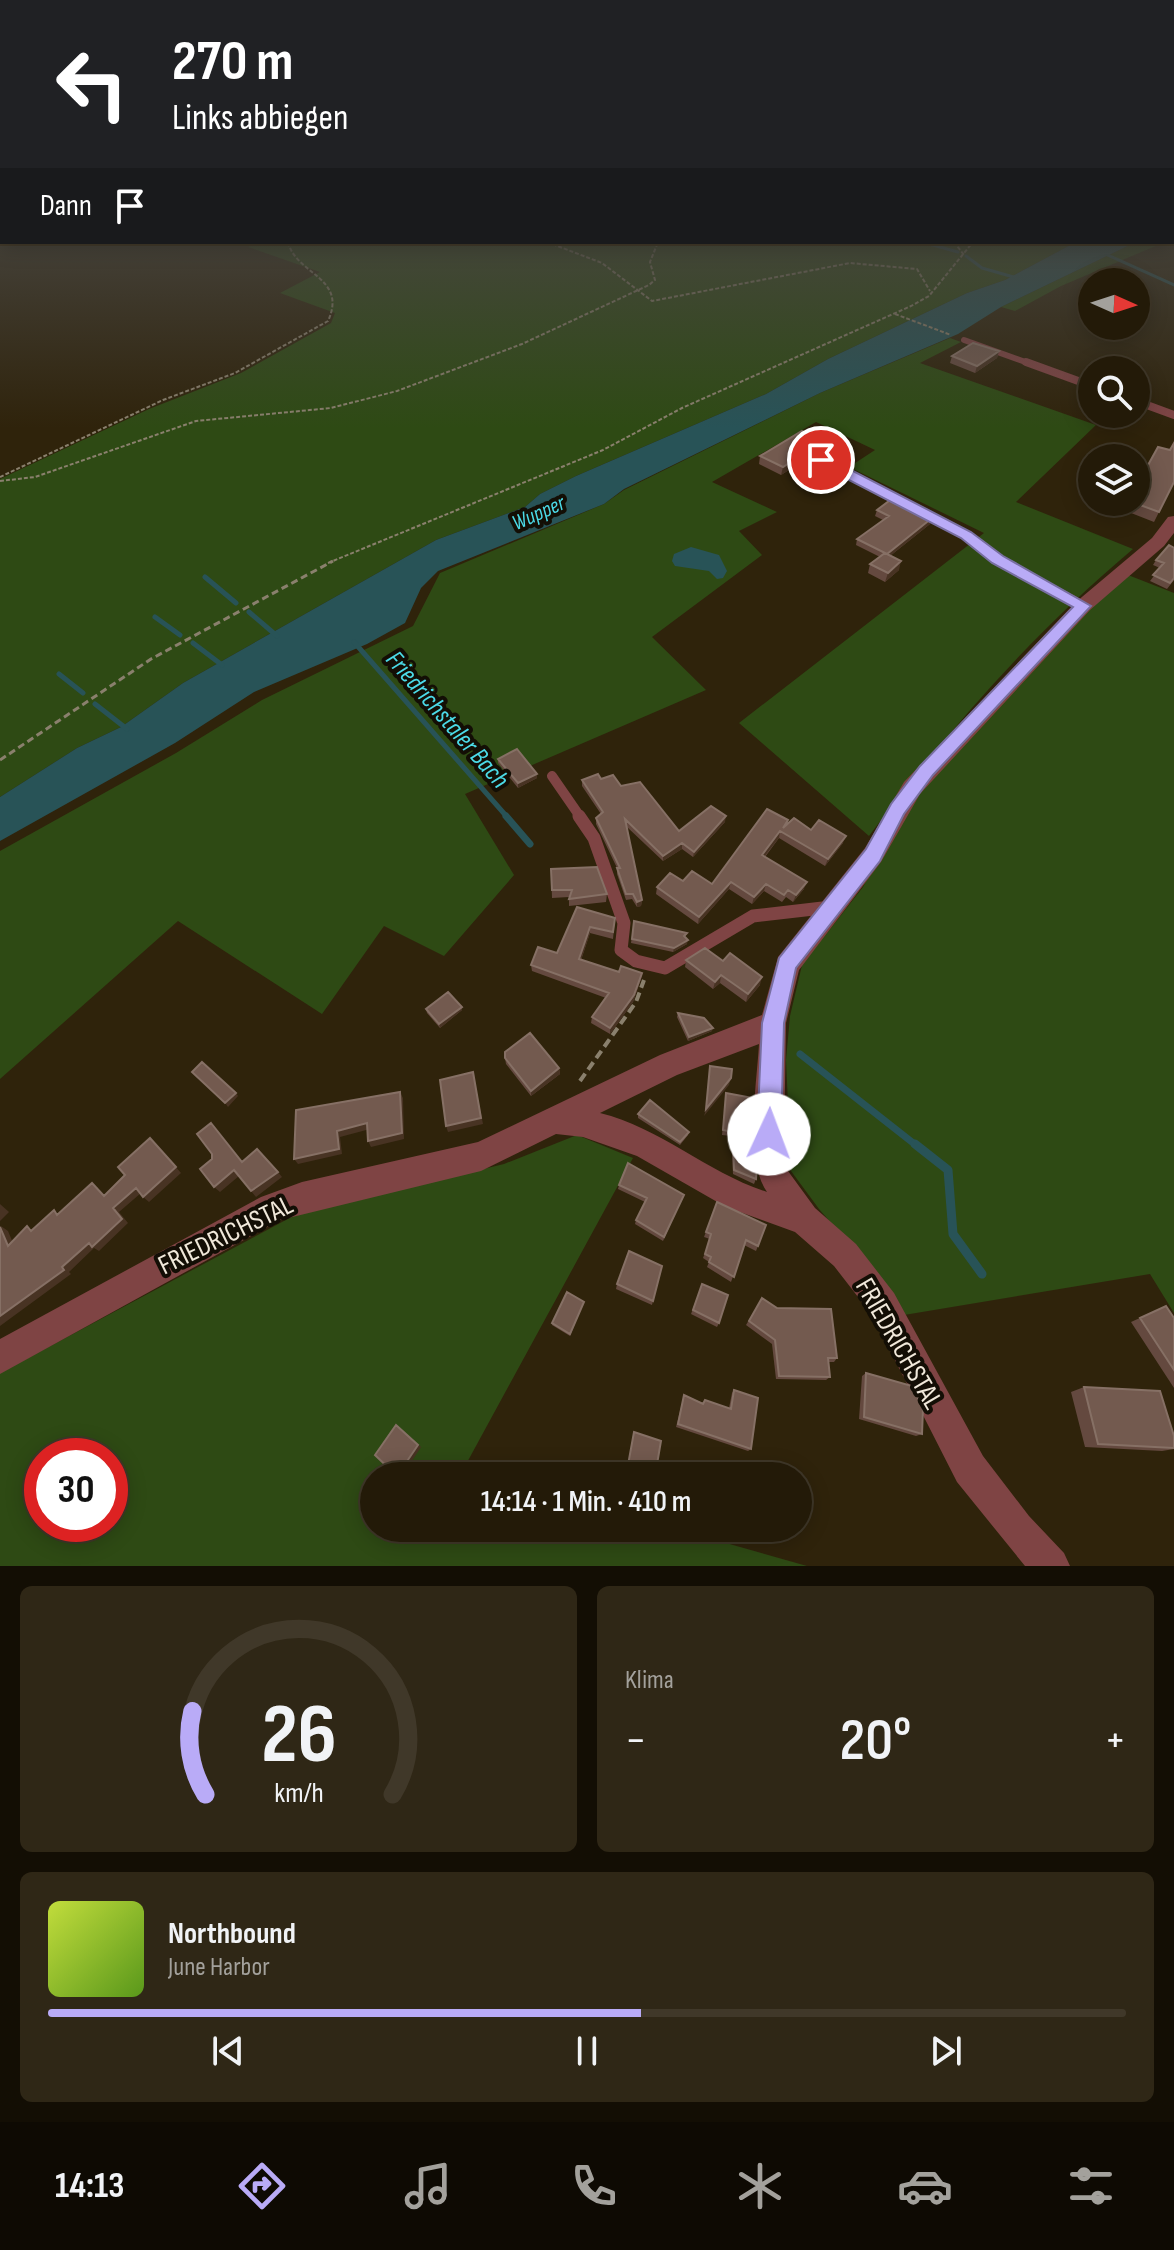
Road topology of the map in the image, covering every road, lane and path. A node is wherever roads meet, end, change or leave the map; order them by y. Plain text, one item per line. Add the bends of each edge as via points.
1 (322, 281) edge
2 (628, 281) edge
3 (653, 281) edge
4 (748, 281) edge
5 (927, 281) edge
6 (939, 281) edge
7 (639, 289) junction
8 (930, 291) junction
9 (895, 314) junction
10 (964, 340) joint
11 (1078, 381) edge
12 (1150, 406) edge
13 (1174, 415) edge
14 (821, 460) dead end
15 (0, 479) edge
16 (1174, 521) edge
17 (1083, 606) junction
18 (0, 760) edge
19 (552, 776) dead end
20 (831, 907) junction
21 (648, 966) junction
22 (773, 1023) junction
23 (573, 1091) dead end
24 (558, 1121) junction
25 (804, 1219) junction
26 (0, 1357) edge
27 (1051, 1566) edge

1 - 15 path via 334,298 328,321 235,373 163,400
2 - 7 path
3 - 7 path
4 - 7 path via 661,302
5 - 8 path
6 - 8 path
7 - 15 path via 522,344 397,391 331,408 196,421 35,477
8 - 9 path
9 - 10 path
9 - 18 path via 682,408 603,450 330,562 151,659
10 - 11 lane
12 - 13 lane
14 - 17 lane via 966,535 998,560
16 - 17 street, FRIEDRICHSTAL via 1158,542
17 - 20 street, FRIEDRICHSTAL via 926,770 873,855
19 - 21 lane via 594,838 624,923 621,950
20 - 21 lane via 753,916 673,965
20 - 22 street, FRIEDRICHSTAL via 787,965
21 - 23 path via 636,1002
22 - 24 street, FRIEDRICHSTAL via 670,1064
22 - 25 street, FRIEDRICHSTAL via 771,1167
24 - 25 street, FRIEDRICHSTAL via 591,1123 631,1135 732,1194
24 - 26 street, FRIEDRICHSTAL via 466,1161 272,1208
25 - 27 street, FRIEDRICHSTAL via 845,1255 883,1304 989,1497

